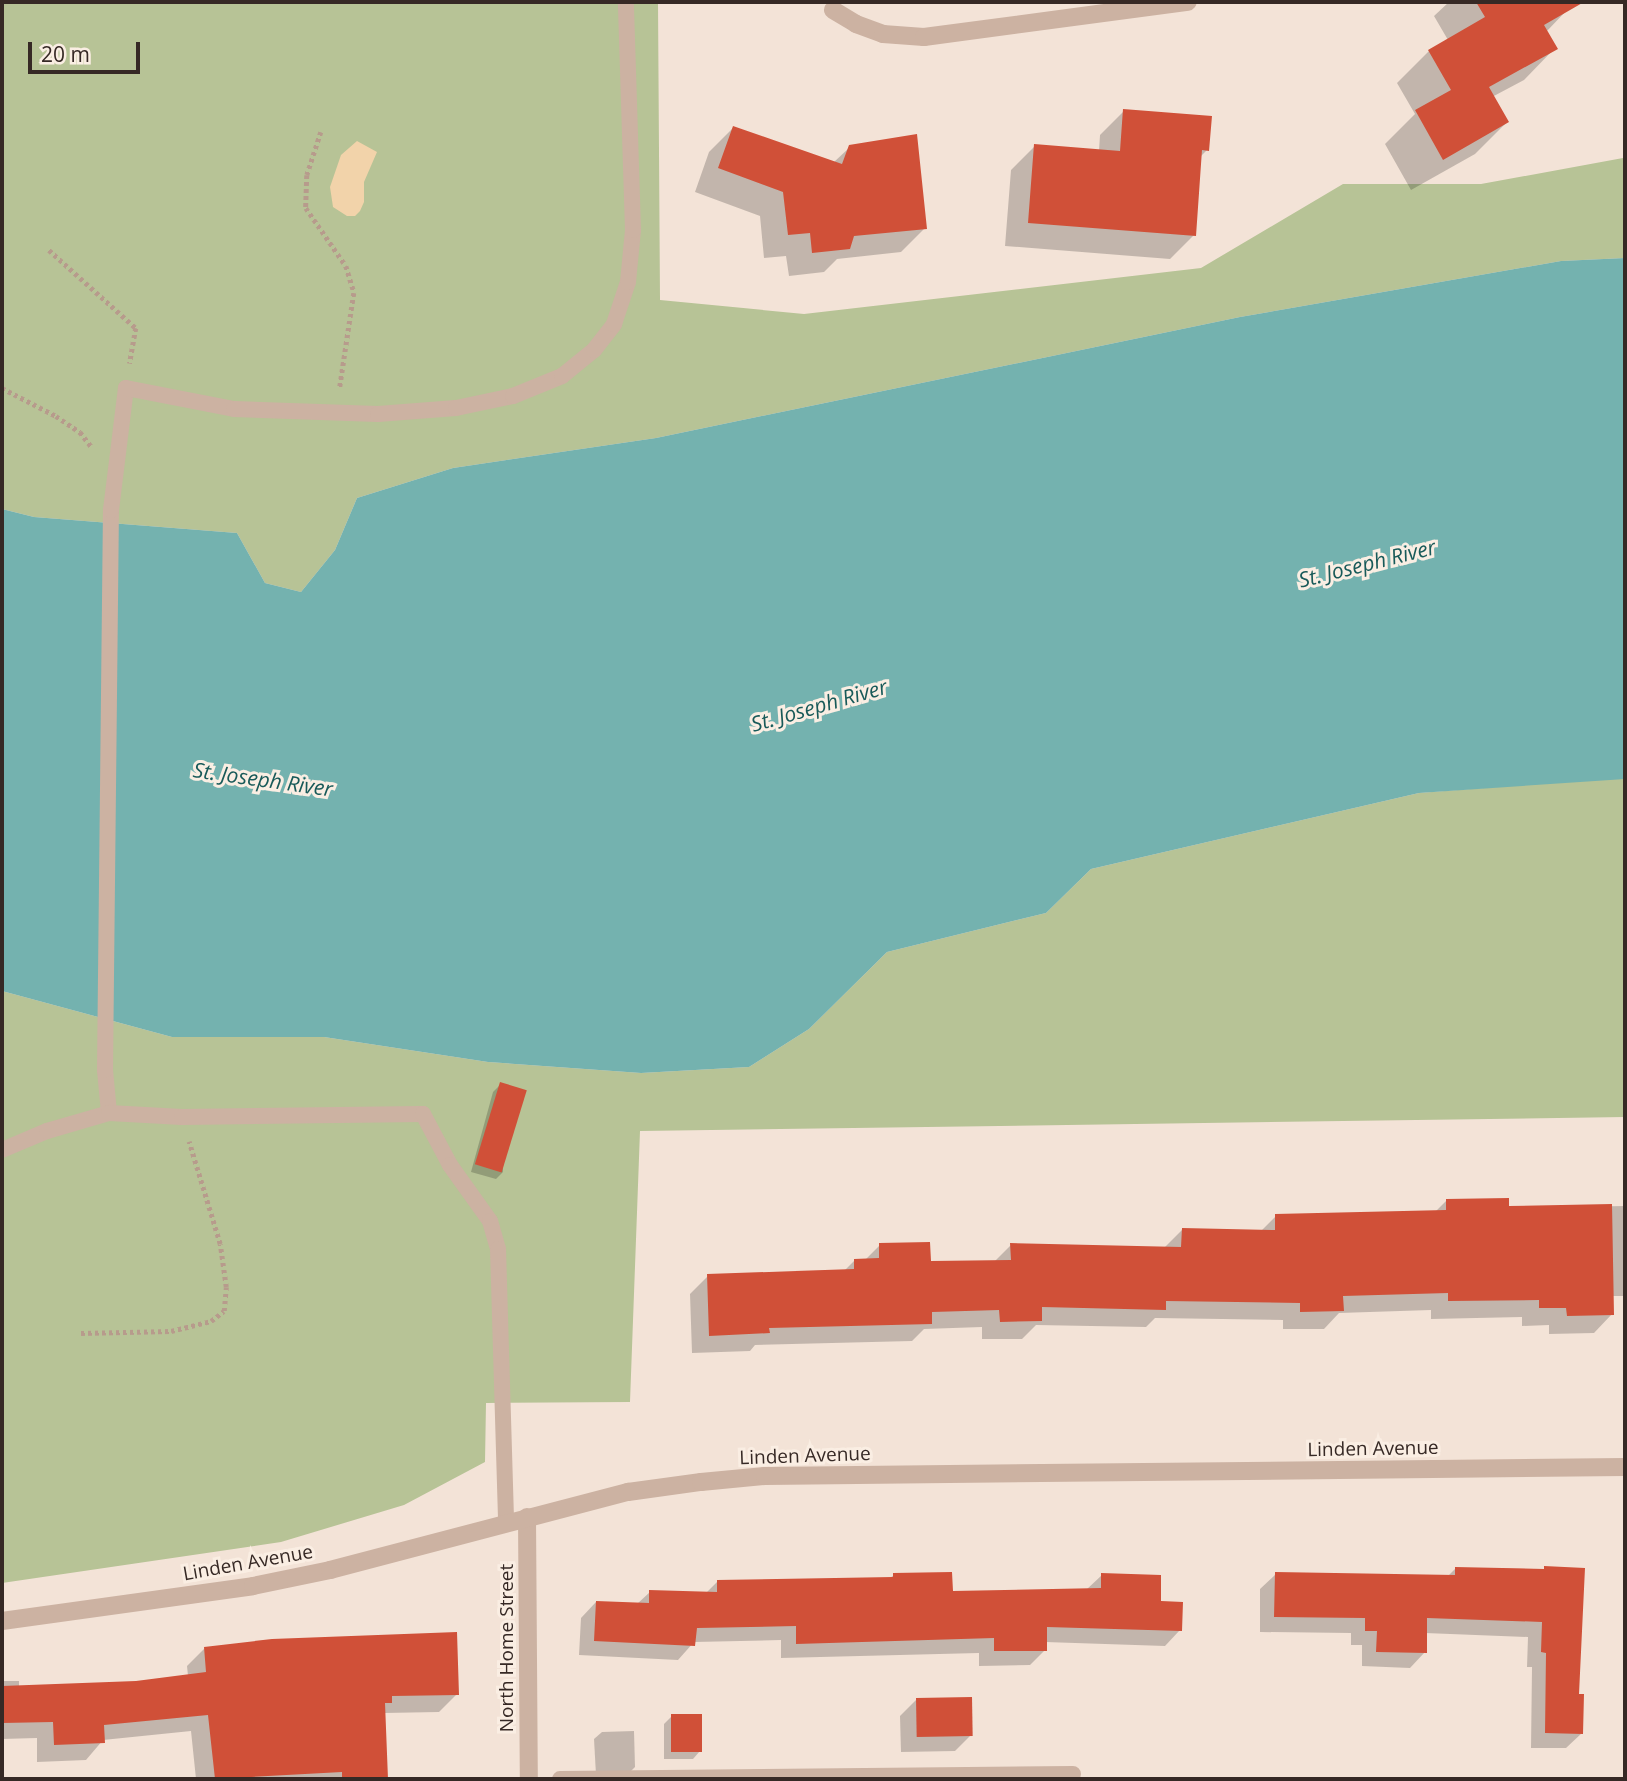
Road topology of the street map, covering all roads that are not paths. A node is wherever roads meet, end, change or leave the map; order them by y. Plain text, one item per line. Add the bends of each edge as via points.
1 (626, 2) edge
2 (1188, 2) edge
3 (832, 10) dead end
4 (109, 1113) junction
5 (2, 1150) edge
6 (1625, 1468) edge
7 (527, 1517) junction
8 (506, 1522) junction
9 (2, 1621) edge
10 (1073, 1774) dead end
11 (529, 1779) edge
12 (560, 1779) edge

1 - 4 lane via 633,230 628,282 614,324 594,349 562,376 513,397 456,408 378,414 234,409 126,388 111,510 105,1070
2 - 3 street via 925,37 883,33
4 - 5 lane via 47,1130
4 - 8 lane via 182,1117 423,1114 450,1165 490,1221 498,1249
6 - 7 street, Linden Avenue via 765,1476 628,1492
7 - 8 street, Linden Avenue
7 - 11 street, North Home Street
8 - 9 street, Linden Avenue via 253,1586
10 - 12 lane

